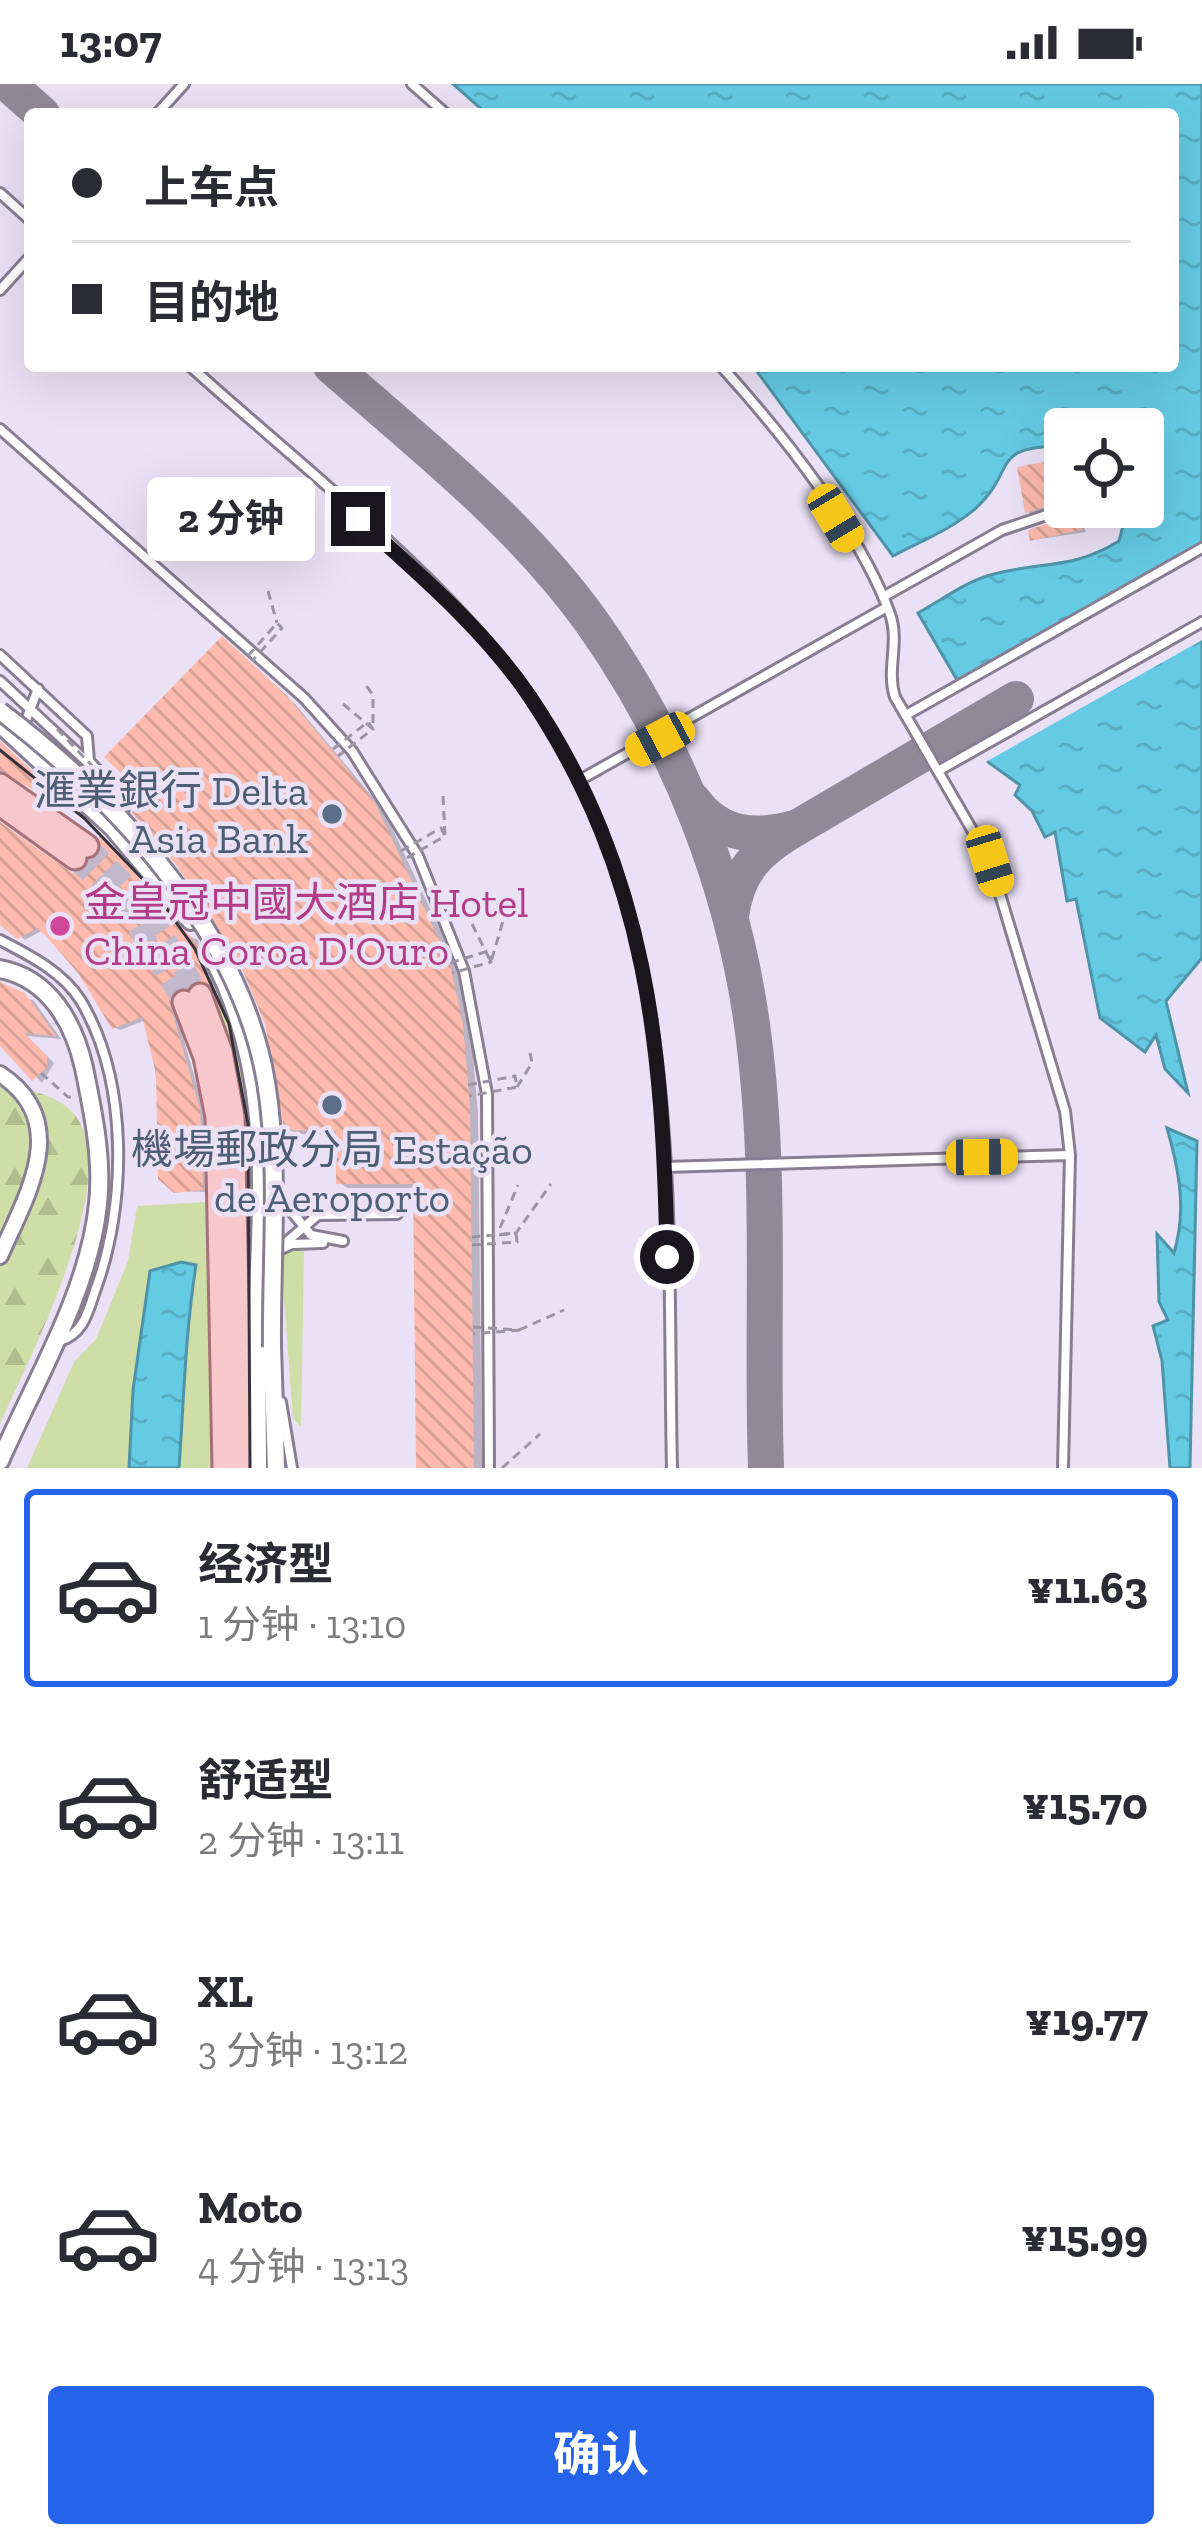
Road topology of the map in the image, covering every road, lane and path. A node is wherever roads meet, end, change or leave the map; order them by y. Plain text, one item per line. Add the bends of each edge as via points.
1 (184, 84) edge
2 (412, 84) edge
3 (163, 108) edge
4 (439, 108) edge
5 (0, 193) edge
6 (24, 215) edge
7 (24, 264) edge
8 (0, 290) edge
9 (196, 372) edge
10 (726, 372) edge
11 (0, 429) edge
12 (1044, 516) edge
13 (1202, 548) edge
14 (268, 591) dead end
15 (885, 603) junction
16 (1202, 622) edge
17 (0, 655) edge
18 (250, 658) dead end
19 (0, 682) edge
20 (365, 684) dead end
21 (38, 688) junction
22 (343, 704) dead end
23 (0, 711) edge
24 (32, 711) junction
25 (906, 715) junction
26 (368, 722) junction
27 (0, 724) edge
28 (57, 729) dead end
29 (374, 729) junction
30 (22, 741) junction
31 (333, 749) dead end
32 (338, 756) dead end
33 (92, 766) junction
34 (938, 771) junction
35 (578, 782) junction
36 (0, 785) edge
37 (113, 787) junction
38 (442, 796) dead end
39 (118, 802) dead end
40 (0, 804) edge
41 (119, 835) junction
42 (445, 836) junction
43 (401, 851) dead end
44 (405, 859) dead end
45 (503, 920) dead end
46 (472, 924) dead end
47 (0, 940) edge
48 (23, 952) junction
49 (488, 952) junction
50 (491, 962) junction
51 (450, 963) dead end
52 (5, 970) edge
53 (452, 974) dead end
54 (530, 1053) dead end
55 (41, 1073) dead end
56 (0, 1074) edge
57 (468, 1085) dead end
58 (517, 1087) junction
59 (90, 1095) junction
60 (469, 1096) dead end
61 (1070, 1155) junction
62 (665, 1167) junction
63 (551, 1184) dead end
64 (518, 1185) dead end
65 (263, 1194) junction
66 (287, 1205) junction
67 (397, 1214) dead end
68 (320, 1215) junction
69 (303, 1226) junction
70 (516, 1233) junction
71 (497, 1235) junction
72 (472, 1237) dead end
73 (472, 1245) dead end
74 (279, 1248) junction
75 (0, 1256) edge
76 (260, 1273) junction
77 (564, 1310) dead end
78 (472, 1327) dead end
79 (519, 1330) junction
80 (472, 1334) dead end
81 (51, 1343) junction
82 (272, 1347) junction
83 (540, 1434) dead end
84 (0, 1462) edge
85 (224, 1468) edge
86 (241, 1468) edge
87 (258, 1468) edge
88 (276, 1468) edge
89 (292, 1468) edge
90 (489, 1468) edge
91 (502, 1468) edge
92 (672, 1468) edge
93 (1064, 1468) edge

1 - 3 lane
2 - 4 lane
5 - 6 lane
7 - 8 lane
9 - 35 lane via 471,626 529,695
10 - 15 lane via 813,478
11 - 90 lane via 304,698 352,751 418,856 464,971 487,1094
12 - 15 lane via 1001,530
13 - 25 lane
14 - 18 path, bridge via 282,628
15 - 25 lane via 895,633 890,682
15 - 35 lane
16 - 34 lane
17 - 21 lane
19 - 24 lane
20 - 29 path
21 - 24 lane
21 - 33 lane via 87,736
22 - 26 path
23 - 82 street, bridge via 158,863 234,980 268,1097
24 - 30 lane
24 - 33 lane
25 - 34 lane
26 - 29 path, bridge
26 - 31 path, bridge
27 - 30 street
28 - 39 path, bridge via 125,795
29 - 32 path, bridge
30 - 41 street
33 - 37 lane
34 - 61 lane via 990,861 1065,1112
35 - 62 lane via 633,912 657,1029
36 - 40 main road via 81,852
37 - 41 lane
37 - 41 lane via 124,799
38 - 42 path
41 - 65 street via 190,919 228,988 258,1088
42 - 43 path, bridge via 441,828
42 - 44 path, bridge
45 - 50 path
46 - 49 path
47 - 48 lane
48 - 52 lane
48 - 81 lane via 78,996 94,1028 117,1168 112,1236 92,1300 80,1328
49 - 50 path, bridge
49 - 51 path, bridge
50 - 53 path, bridge
52 - 59 street via 67,1016
54 - 58 path
55 - 59 path via 68,1097
56 - 75 street via 29,1102 42,1150
57 - 58 path, bridge via 515,1076
58 - 60 path, bridge
59 - 81 street via 98,1206
61 - 62 lane
61 - 93 lane
62 - 92 lane
63 - 70 path
64 - 71 path
65 - 66 lane
65 - 76 street
66 - 68 lane
66 - 69 lane
67 - 68 lane
68 - 69 lane
69 - 74 lane
69 - 74 lane via 343,1241
70 - 71 path, bridge
70 - 73 path, bridge via 517,1241
71 - 72 path, bridge
74 - 76 lane
76 - 87 street
77 - 79 path
78 - 79 path, bridge
79 - 80 path, bridge
81 - 84 street
82 - 88 street
82 - 89 lane
83 - 91 path
85 - 86 main road via 217,1118 192,999 221,1052 233,1117

